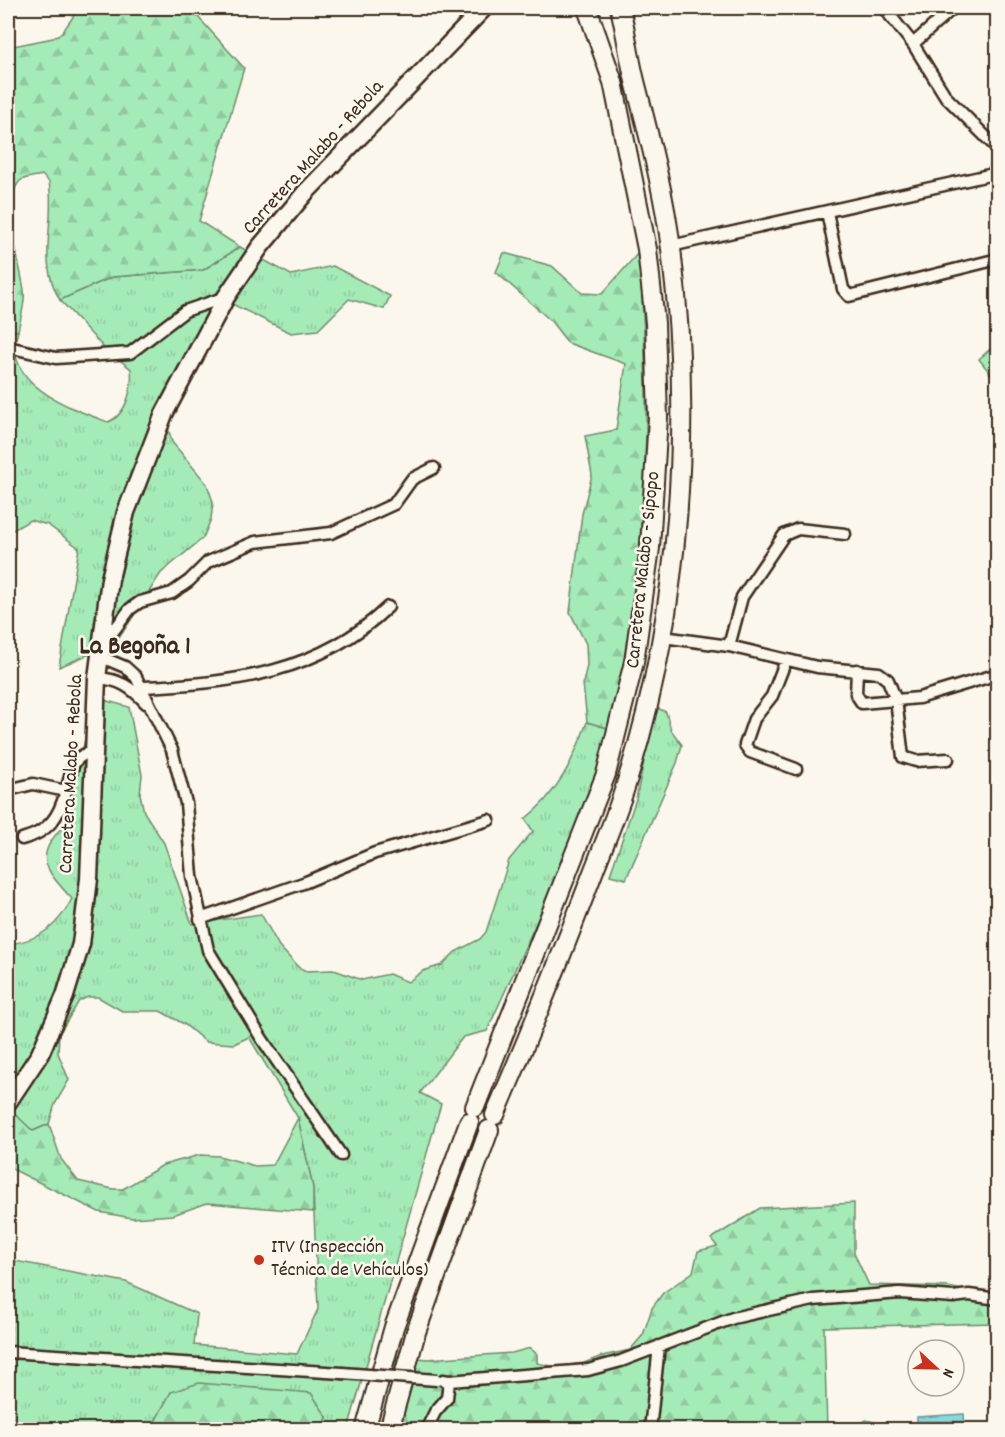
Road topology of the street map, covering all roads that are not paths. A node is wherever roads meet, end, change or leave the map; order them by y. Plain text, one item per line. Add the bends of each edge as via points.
1 (587, 8) edge
2 (620, 8) edge
3 (884, 8) edge
4 (952, 8) edge
5 (484, 9) edge
6 (913, 44) junction
7 (998, 149) edge
8 (998, 173) edge
9 (827, 212) junction
10 (671, 246) junction
11 (998, 259) edge
12 (226, 297) junction
13 (8, 347) edge
14 (434, 468) dead end
15 (845, 534) dead end
16 (388, 607) dead end
17 (663, 637) junction
18 (729, 646) junction
19 (99, 653) junction
20 (786, 660) junction
21 (857, 670) junction
22 (998, 674) edge
23 (97, 678) junction
24 (143, 687) junction
25 (896, 700) junction
26 (150, 708) junction
27 (96, 750) junction
28 (948, 759) dead end
29 (796, 769) dead end
30 (8, 790) edge
31 (66, 791) junction
32 (489, 820) dead end
33 (22, 839) dead end
34 (200, 919) junction
35 (8, 1102) edge
36 (341, 1155) dead end
37 (998, 1299) edge
38 (659, 1346) junction
39 (8, 1352) edge
40 (449, 1380) junction
41 (365, 1430) edge
42 (389, 1430) edge
43 (426, 1430) edge
44 (650, 1430) edge

1 - 41 highway, Carretera Malabo - Sipopo via 612,82 647,249 655,323 658,417 650,548 634,662 606,774 472,1114 394,1327
2 - 10 highway, Carretera Malabo - Sipopo
3 - 6 street
4 - 6 street
5 - 12 main road, Carretera Malabo - Rebola via 305,193 260,247
6 - 7 street via 946,97
8 - 9 street
9 - 10 street
9 - 11 street via 843,290 849,296
10 - 17 highway, Carretera Malabo - Sipopo via 681,420 674,541
12 - 13 street via 185,311 130,352 56,358
12 - 19 main road, Carretera Malabo - Rebola via 164,414 126,512 110,579
14 - 19 street via 412,479 394,504 331,533 255,542 208,562 172,593 130,609
15 - 18 street via 798,529 784,535 742,597
16 - 24 street via 352,638 281,671
17 - 18 street
17 - 42 highway, Carretera Malabo - Sipopo via 628,780 559,963 492,1123 416,1332
18 - 20 street
19 - 23 main road, Carretera Malabo - Rebola
19 - 24 street via 130,670
20 - 21 street via 817,668
20 - 29 street via 772,696 754,719 745,745 750,752
21 - 25 street via 884,676
21 - 25 street via 857,699 862,703
22 - 25 street via 941,692
23 - 26 street via 130,687
23 - 27 main road, Carretera Malabo - Rebola
24 - 26 street
25 - 28 street via 903,757 916,761
26 - 34 street via 172,750 186,803
27 - 31 street via 74,760
27 - 35 main road, Carretera Malabo - Rebola via 81,944 65,996 40,1054
30 - 31 street via 33,784
31 - 33 street via 60,811 48,828
32 - 34 street via 375,853
34 - 36 street via 208,950 262,1039
37 - 38 street via 900,1293 813,1300 733,1318
38 - 40 street via 588,1370
38 - 44 street
39 - 40 street, bridge
40 - 43 street via 447,1398

